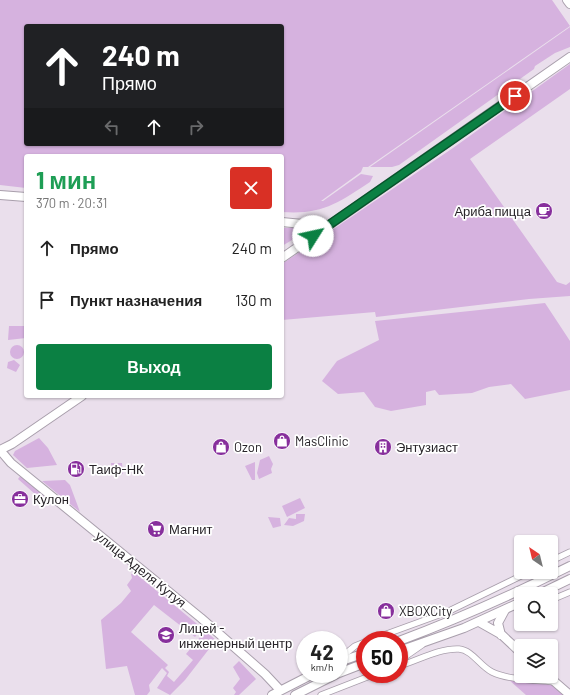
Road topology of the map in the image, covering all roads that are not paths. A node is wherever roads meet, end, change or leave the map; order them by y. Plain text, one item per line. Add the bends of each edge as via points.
1 (567, 0) edge
2 (570, 4) edge
3 (570, 57) edge
4 (0, 195) edge
5 (24, 197) edge
6 (284, 222) edge
7 (321, 230) junction
8 (284, 257) edge
9 (79, 398) edge
10 (0, 450) edge
11 (570, 552) edge
12 (558, 558) edge
13 (570, 566) edge
14 (515, 579) edge
15 (570, 579) edge
16 (553, 587) edge
17 (570, 592) edge
18 (558, 597) edge
19 (514, 605) edge
20 (514, 608) edge
21 (506, 609) junction
22 (479, 622) junction
23 (395, 631) edge
24 (502, 635) junction
25 (408, 638) edge
26 (427, 642) junction
27 (356, 646) edge
28 (514, 646) edge
29 (408, 648) edge
30 (348, 653) edge
31 (408, 655) edge
32 (408, 663) edge
33 (514, 677) edge
34 (356, 681) edge
35 (296, 682) edge
36 (320, 683) edge
37 (557, 683) edge
38 (280, 690) junction
39 (570, 694) edge
40 (272, 695) edge
41 (295, 695) edge
42 (321, 695) edge

1 - 2 main road
3 - 7 main road
4 - 5 main road
6 - 7 main road via 312,225
7 - 8 main road
9 - 10 main road
10 - 38 main road, улица Аделя Кутуя via 11,463 201,618
11 - 12 street
13 - 25 main road via 521,591
14 - 23 street via 447,612
15 - 16 main road
17 - 18 street
19 - 21 main road
20 - 21 street
21 - 22 main road
21 - 24 main road via 498,623
22 - 24 main road
22 - 26 main road
24 - 28 main road
26 - 29 main road
26 - 31 street
27 - 30 street
32 - 33 street via 445,651 461,650 491,672
34 - 42 street
35 - 38 main road
36 - 41 main road
37 - 39 main road
38 - 40 main road

